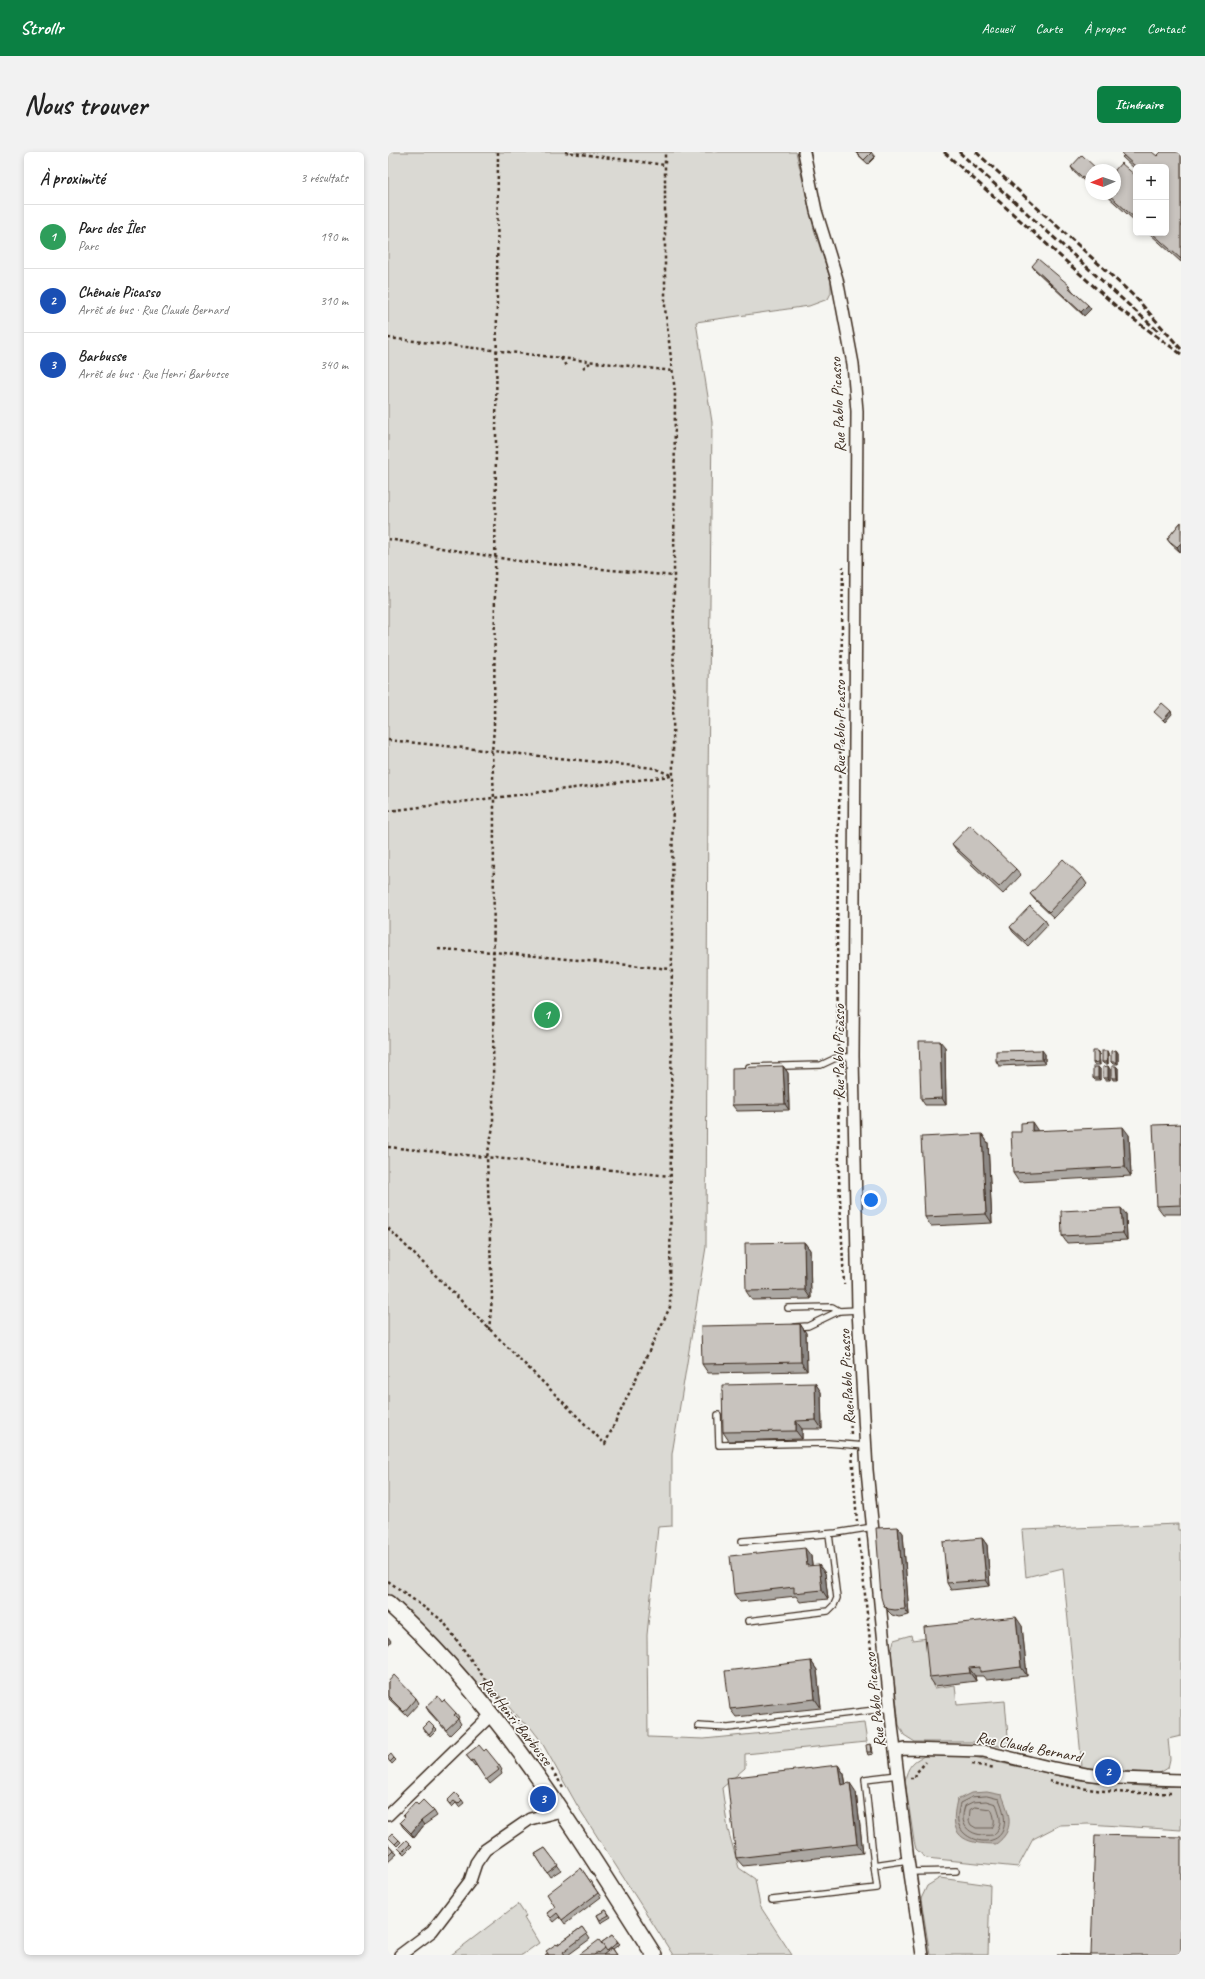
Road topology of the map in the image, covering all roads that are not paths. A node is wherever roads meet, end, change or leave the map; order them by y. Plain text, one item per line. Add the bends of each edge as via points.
1 (804, 152) edge
2 (853, 1057) junction
3 (749, 1067) edge
4 (788, 1308) dead end
5 (858, 1310) junction
6 (839, 1311) junction
7 (785, 1327) edge
8 (718, 1415) dead end
9 (866, 1446) junction
10 (873, 1527) junction
11 (830, 1534) junction
12 (742, 1541) dead end
13 (388, 1603) edge
14 (748, 1621) dead end
15 (891, 1708) junction
16 (491, 1715) junction
17 (698, 1726) dead end
18 (896, 1751) junction
19 (899, 1777) junction
20 (1181, 1780) edge
21 (561, 1811) junction
22 (388, 1815) edge
23 (908, 1860) junction
24 (874, 1865) junction
25 (956, 1871) dead end
26 (910, 1872) junction
27 (772, 1900) dead end
28 (400, 1955) edge
29 (654, 1955) edge
30 (922, 1955) edge

1 - 2 street, Rue Pablo Picasso via 816,211 839,286 853,364 857,411
2 - 3 lane via 838,1057 820,1065
2 - 5 street, Rue Pablo Picasso
4 - 6 lane via 832,1307
5 - 6 lane
5 - 9 street, Rue Pablo Picasso
6 - 7 lane via 808,1326
8 - 9 lane via 719,1445 827,1443
9 - 10 street, Rue Pablo Picasso
10 - 11 lane
10 - 15 street, Rue Pablo Picasso
11 - 12 lane
11 - 14 lane via 837,1598 834,1606 828,1611
13 - 16 street, Rue Henri Barbusse via 427,1640
15 - 17 lane via 728,1728
15 - 18 street, Rue Pablo Picasso
16 - 21 street, Rue Henri Barbusse via 519,1750
16 - 22 street
18 - 19 street, Rue Pablo Picasso
18 - 20 street, Rue Claude Bernard via 982,1751 1086,1774 1117,1778
19 - 23 street, Rue Pablo Picasso
19 - 24 lane via 865,1779
21 - 28 street via 530,1818 485,1850 476,1863 470,1881 432,1931
21 - 29 street, Rue Henri Barbusse
23 - 24 lane
23 - 26 street, Rue Pablo Picasso
24 - 27 lane via 877,1888
25 - 26 lane
26 - 30 street, Rue Pablo Picasso

